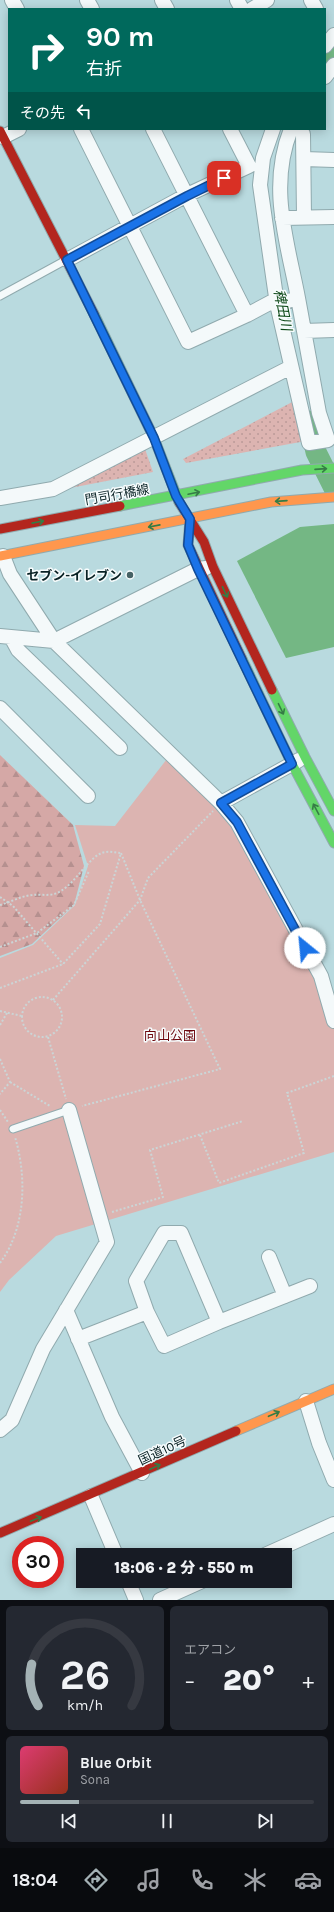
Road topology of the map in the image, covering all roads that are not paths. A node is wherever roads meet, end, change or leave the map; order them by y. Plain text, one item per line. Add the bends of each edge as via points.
1 (267, 0) edge
2 (254, 8) edge
3 (326, 28) edge
4 (330, 40) edge
5 (334, 65) edge
6 (326, 76) edge
7 (16, 130) edge
8 (80, 130) edge
9 (154, 130) edge
10 (231, 130) edge
11 (273, 130) edge
12 (297, 131) edge
13 (2, 134) edge
14 (264, 158) junction
15 (304, 159) junction
16 (334, 160) edge
17 (249, 166) junction
18 (187, 196) junction
19 (304, 217) junction
20 (334, 217) edge
21 (282, 218) junction
22 (129, 227) junction
23 (67, 260) junction
24 (0, 296) edge
25 (298, 298) junction
26 (277, 301) junction
27 (247, 315) junction
28 (334, 330) edge
29 (304, 331) junction
30 (291, 366) junction
31 (154, 438) junction
32 (334, 468) edge
33 (176, 496) junction
34 (334, 497) edge
35 (0, 498) edge
36 (190, 519) junction
37 (0, 529) edge
38 (1, 556) edge
39 (213, 567) junction
40 (198, 569) junction
41 (5, 636) edge
42 (54, 641) junction
43 (0, 708) edge
44 (120, 748) dead end
45 (305, 758) junction
46 (292, 764) junction
47 (88, 796) dead end
48 (221, 803) junction
49 (334, 811) edge
50 (334, 844) edge
51 (334, 1021) edge
52 (65, 1111) joint
53 (13, 1129) road end
54 (269, 1257) dead end
55 (310, 1286) dead end
56 (285, 1296) junction
57 (66, 1310) junction
58 (148, 1312) junction
59 (219, 1322) junction
60 (78, 1339) junction
61 (334, 1389) edge
62 (306, 1401) junction
63 (0, 1430) edge
64 (142, 1473) junction
65 (334, 1480) edge
66 (94, 1504) junction
67 (334, 1524) edge
68 (0, 1533) edge
69 (113, 1548) edge
70 (281, 1548) edge
71 (131, 1588) edge
72 (187, 1588) edge
73 (136, 1600) edge
74 (160, 1600) edge

1 - 2 street
3 - 4 street
5 - 6 street
7 - 13 street
8 - 22 street
9 - 18 street
10 - 17 street
11 - 14 street
12 - 15 street
12 - 21 street via 284,147 279,202
13 - 23 main road
14 - 17 street
14 - 26 street via 260,185
15 - 16 street
15 - 19 street
17 - 18 street
18 - 22 street
18 - 27 street
19 - 20 street
19 - 21 street
21 - 25 street
22 - 23 street
22 - 27 street via 188,342
23 - 24 lane
23 - 31 main road
25 - 26 street
25 - 29 street
26 - 27 street
26 - 30 street
28 - 29 street
29 - 30 street via 319,413 328,440 309,443
30 - 31 street
31 - 33 main road
31 - 35 street via 53,489
33 -> 32 main road, 門司行橋線 via 302,470
33 - 36 main road
37 -> 33 main road, 門司行橋線
34 -> 36 main road via 271,502
36 -> 38 main road
36 - 39 main road via 204,542
36 - 40 main road via 188,545
38 - 42 street
39 - 40 street
39 -> 45 main road
40 - 42 street
40 - 46 main road
41 - 42 street
41 - 44 street
42 - 48 street
43 - 47 street
45 - 46 street
45 - 49 main road
46 - 48 street
50 -> 46 main road
48 - 51 street via 237,822 321,976
52 - 53 lane
52 - 57 street via 107,1242
54 - 56 street
55 - 56 street
56 - 59 street
57 - 60 street
57 - 63 street via 43,1349 12,1420
58 - 59 street via 164,1346
58 - 59 street via 136,1282 164,1233 181,1233
58 - 60 street
60 - 64 street via 112,1417
61 - 62 main road, 国道10号
64 -> 62 main road, 国道10号
62 - 65 street
64 - 66 main road, 国道10号
68 -> 66 main road, 国道10号
66 - 69 street
67 - 70 street
71 - 73 street
72 - 74 street

